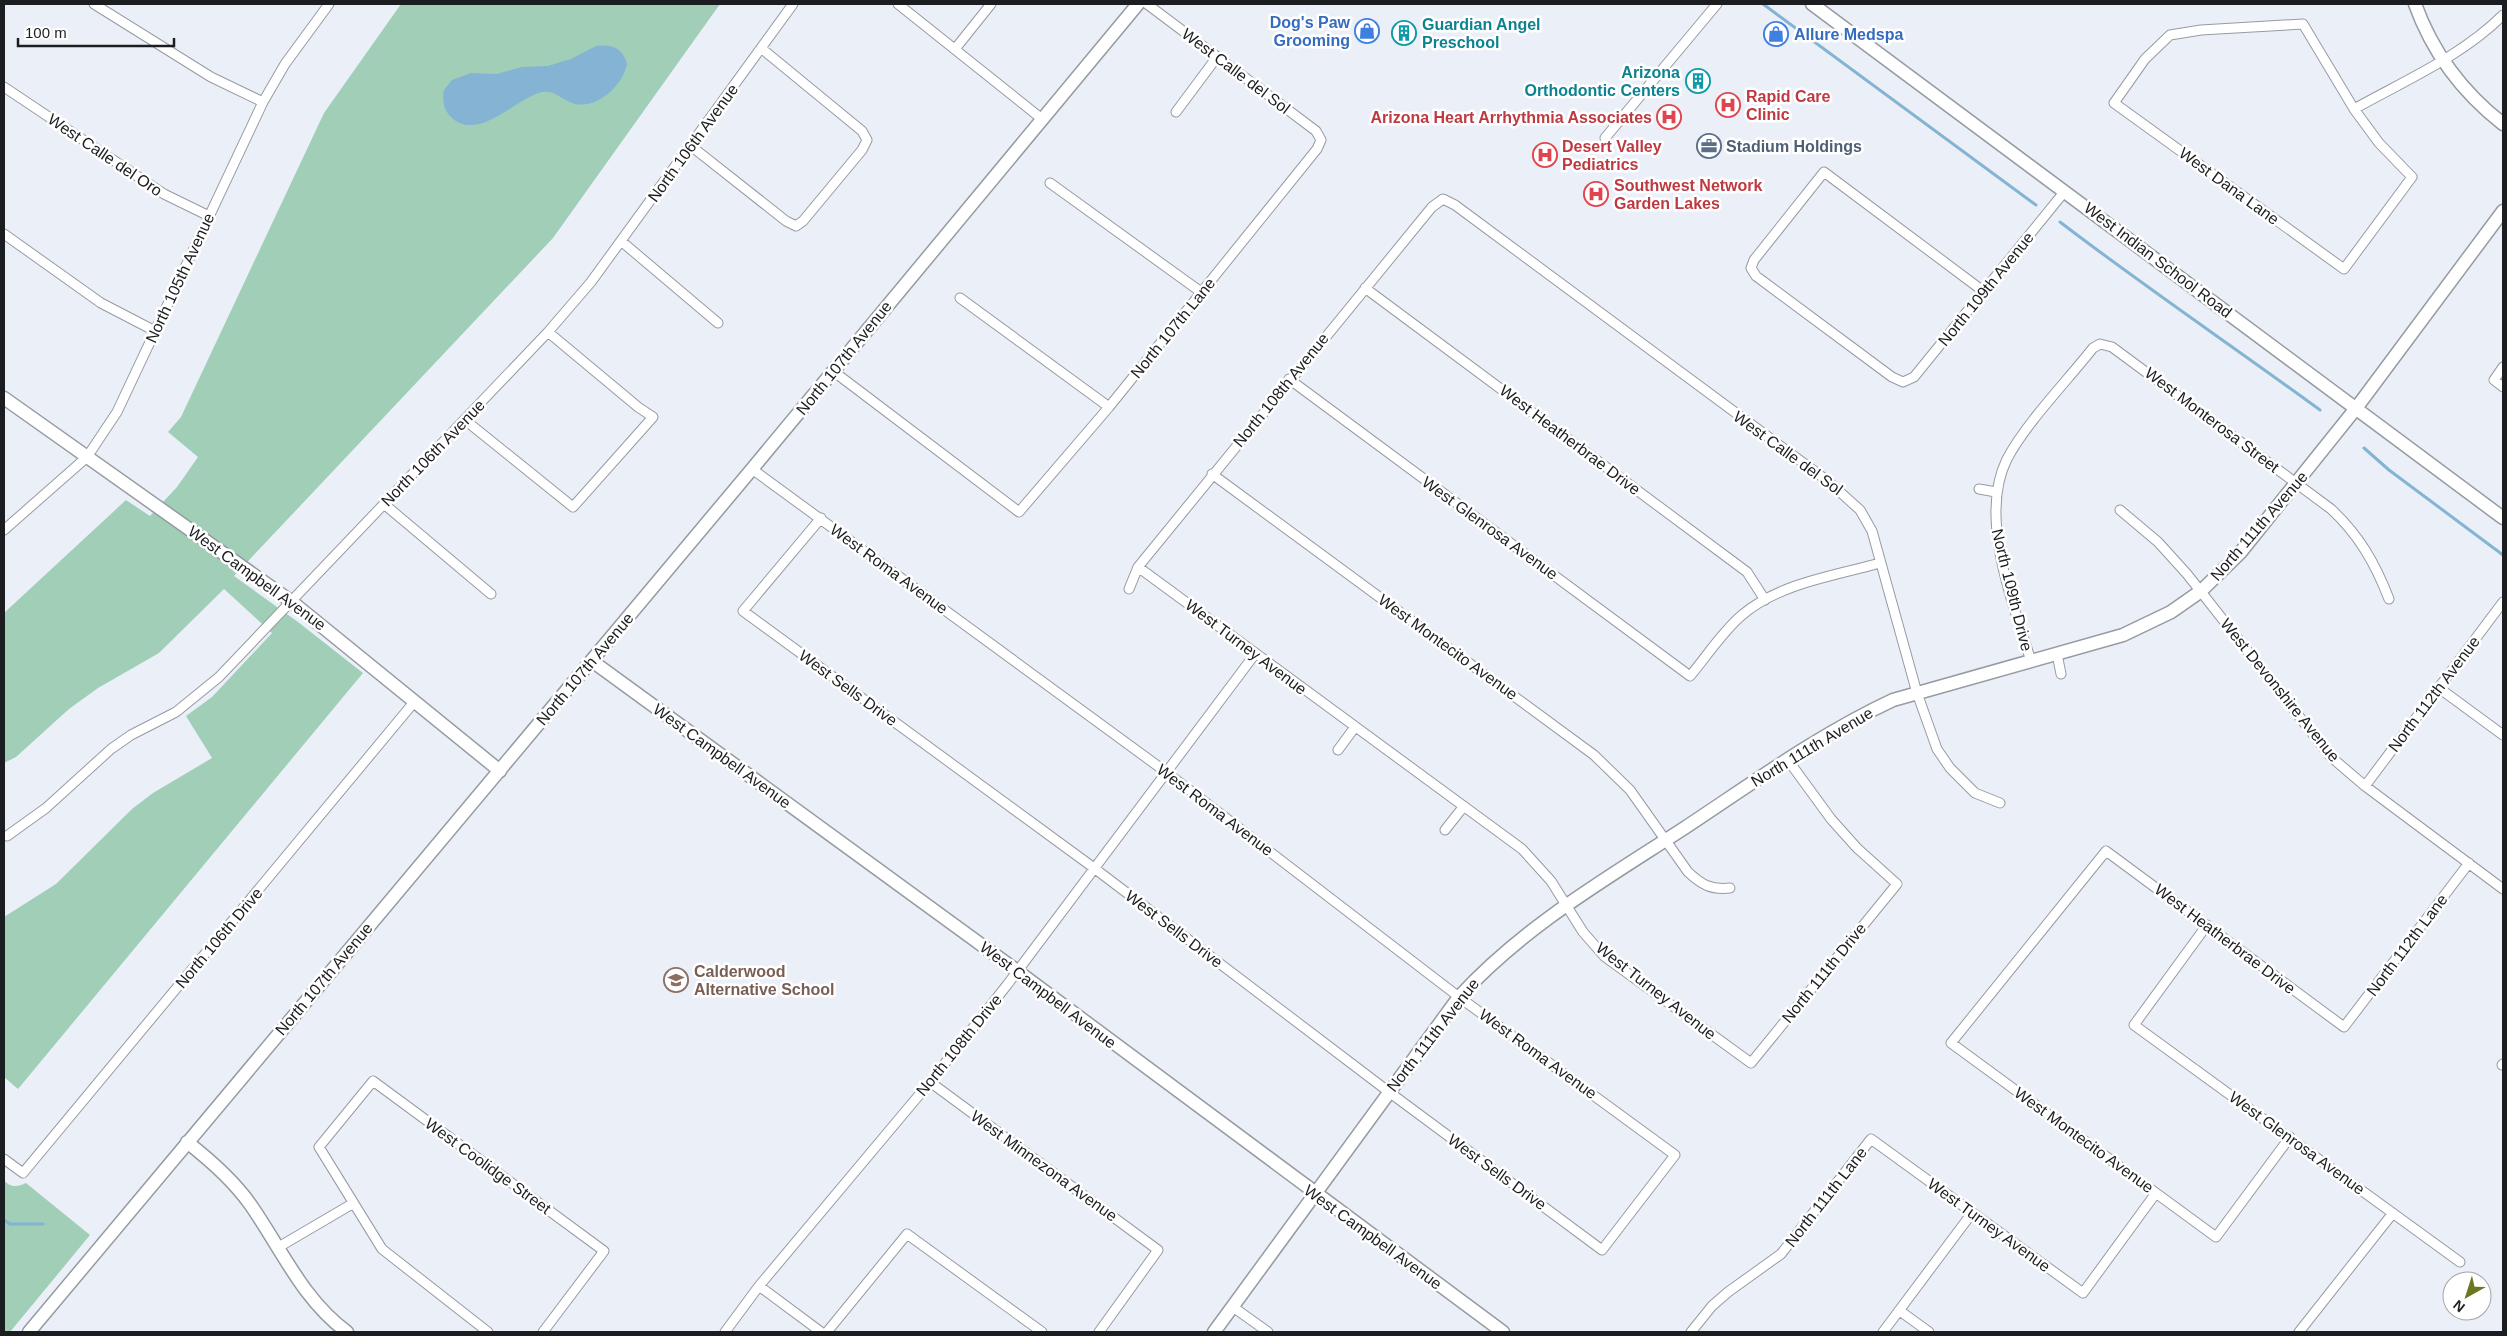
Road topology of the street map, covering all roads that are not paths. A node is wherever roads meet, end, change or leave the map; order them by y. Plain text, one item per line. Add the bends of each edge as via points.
1 (94, 4) edge
2 (329, 4) edge
3 (793, 4) edge
4 (898, 4) edge
5 (991, 4) edge
6 (1138, 4) edge
7 (1147, 4) edge
8 (1717, 4) edge
9 (1812, 4) edge
10 (2415, 4) edge
11 (2503, 16) edge
12 (761, 48) junction
13 (955, 49) junction
14 (1217, 57) junction
15 (2442, 60) junction
16 (4, 87) edge
17 (263, 102) junction
18 (2354, 109) junction
19 (1176, 112) dead end
20 (1042, 119) junction
21 (2503, 124) edge
22 (1605, 138) dead end
23 (1321, 140) joint
24 (691, 146) junction
25 (1050, 184) dead end
26 (2065, 191) junction
27 (1443, 199) joint
28 (2503, 211) edge
29 (209, 216) junction
30 (4, 234) edge
31 (622, 241) junction
32 (1365, 288) junction
33 (1983, 291) junction
34 (1201, 292) junction
35 (960, 298) dead end
36 (718, 323) dead end
37 (155, 331) junction
38 (548, 332) junction
39 (2100, 344) joint
40 (2503, 367) edge
41 (833, 371) junction
42 (1289, 380) junction
43 (2503, 387) edge
44 (4, 398) edge
45 (1109, 407) junction
46 (2357, 407) junction
47 (465, 420) junction
48 (87, 456) junction
49 (752, 469) junction
50 (1212, 474) junction
51 (2297, 483) junction
52 (1979, 490) dead end
53 (1996, 492) junction
54 (384, 504) junction
55 (2120, 510) dead end
56 (821, 518) junction
57 (2503, 518) edge
58 (4, 530) edge
59 (1880, 563) junction
60 (1138, 567) junction
61 (1129, 589) dead end
62 (2201, 591) junction
63 (490, 594) dead end
64 (2389, 599) dead end
65 (1765, 600) junction
66 (292, 602) junction
67 (2503, 602) edge
68 (1255, 654) junction
69 (2057, 654) junction
70 (592, 661) junction
71 (2031, 661) junction
72 (2061, 674) dead end
73 (2439, 688) junction
74 (1917, 693) junction
75 (415, 701) junction
76 (1355, 727) junction
77 (2503, 735) edge
78 (1338, 750) dead end
79 (1788, 760) junction
80 (500, 771) junction
81 (1166, 772) junction
82 (2365, 786) junction
83 (2000, 803) dead end
84 (1464, 806) junction
85 (1445, 830) dead end
86 (7, 836) dead end
87 (1665, 840) junction
88 (2469, 863) junction
89 (1094, 868) junction
90 (1730, 888) dead end
91 (2503, 889) edge
92 (1565, 905) junction
93 (2207, 925) junction
94 (1018, 972) junction
95 (1459, 997) junction
96 (2344, 1028) joint
97 (1951, 1043) joint
98 (1750, 1063) joint
99 (930, 1082) junction
100 (1389, 1092) junction
101 (2290, 1137) junction
102 (1871, 1139) joint
103 (187, 1142) junction
104 (4, 1159) edge
105 (2156, 1193) junction
106 (1315, 1194) junction
107 (352, 1204) junction
108 (1972, 1213) junction
109 (2392, 1213) junction
110 (277, 1248) junction
111 (1602, 1250) joint
112 (2460, 1262) dead end
113 (759, 1286) junction
114 (1233, 1307) junction
115 (1900, 1311) junction
116 (30, 1332) edge
117 (347, 1332) edge
118 (488, 1332) edge
119 (543, 1332) edge
120 (724, 1332) edge
121 (821, 1332) edge
122 (827, 1332) edge
123 (1042, 1332) edge
124 (1099, 1332) edge
125 (1214, 1332) edge
126 (1268, 1332) edge
127 (1503, 1332) edge
128 (1691, 1332) edge
129 (1883, 1332) edge
130 (1929, 1332) edge
131 (2299, 1332) edge

1 - 17 street via 211,78
2 - 17 street, North 105th Avenue via 285,64
3 - 12 street, North 106th Avenue
4 - 13 street
5 - 13 street
6 - 20 street, North 107th Avenue
7 - 14 street, West Calle del Sol
8 - 22 street
9 - 26 street, West Indian School Road
10 - 15 street
11 - 15 street
12 - 24 street, North 106th Avenue
12 - 24 street via 862,131 867,140 862,150 796,226
13 - 20 street
14 - 19 street
14 - 23 street, West Calle del Sol via 1316,131
15 - 18 street
15 - 21 street via 2464,90
16 - 29 street, West Calle del Oro via 164,194
17 - 29 street, North 105th Avenue
18 - 18 street, West Dana Lane via 2379,143 2412,177 2344,269 2114,103 2145,59 2170,35 2303,24
20 - 41 street, North 107th Avenue
23 - 34 street, North 107th Lane
24 - 31 street, North 106th Avenue
25 - 34 street
26 - 33 street, North 109th Avenue
26 - 46 street, West Indian School Road
27 - 32 street, North 108th Avenue via 1432,207
27 - 59 street, West Calle del Sol via 1847,497 1860,510 1872,531
28 - 46 street, North 111th Avenue
29 - 37 street, North 105th Avenue
30 - 37 street via 101,303
31 - 36 street
31 - 38 street, North 106th Avenue
32 - 42 street, North 108th Avenue
32 - 65 street, West Heatherbrae Drive via 1748,572
33 - 33 street, North 109th Avenue via 1824,172 1754,260 1752,268 1756,276 1903,382 1914,377
34 - 45 street, North 107th Lane
35 - 45 street
37 - 48 street, North 105th Avenue via 117,412
38 - 47 street, North 106th Avenue
38 - 47 street via 653,417 573,507
39 - 51 street, West Monterosa Street via 2112,347
39 - 53 street, North 109th Drive via 2093,348 2018,442 2006,461
40 - 43 street via 2494,380
41 - 45 street, North 107th Lane via 1019,512
41 - 49 street, North 107th Avenue
42 - 50 street, North 108th Avenue
42 - 65 street, West Glenrosa Avenue via 1690,676 1741,616
44 - 48 street, West Campbell Avenue
46 - 51 street, North 111th Avenue
46 - 57 street, West Indian School Road
47 - 54 street, North 106th Avenue
48 - 58 street, North 105th Avenue
48 - 66 street, West Campbell Avenue
49 - 56 street, West Roma Avenue
49 - 70 street, North 107th Avenue
50 - 60 street, North 108th Avenue
50 - 87 street, West Montecito Avenue via 1594,755 1625,784
51 - 62 street, North 111th Avenue via 2230,565
51 - 64 street, West Monterosa Street via 2330,509 2361,542
52 - 53 street
53 - 71 street, North 109th Drive via 1995,524 1999,546
54 - 63 street
54 - 66 street, North 106th Avenue
55 - 62 street, West Devonshire Avenue via 2158,542
56 - 81 street, West Roma Avenue
56 - 89 street, West Sells Drive via 743,611
59 - 65 street via 1795,587
59 - 74 street, West Calle del Sol
60 - 61 street, North 108th Avenue
60 - 68 street, West Turney Avenue
62 - 69 street, North 111th Avenue via 2171,612 2141,627
62 - 82 street, West Devonshire Avenue via 2316,742
66 - 75 street, West Campbell Avenue
66 - 86 street, North 106th Avenue via 198,696 112,748 46,808
67 - 73 street, North 112th Avenue
68 - 76 street, West Turney Avenue
68 - 81 street, North 108th Drive
69 - 71 street, North 111th Avenue
69 - 72 street
70 - 80 street, North 107th Avenue
70 - 94 street, West Campbell Avenue
71 - 74 street, North 111th Avenue
73 - 77 street
73 - 82 street, North 112th Avenue
74 - 79 street, North 111th Avenue via 1867,712
74 - 83 street, West Calle del Sol via 1937,749 1950,768 1975,793
75 - 80 street, West Campbell Avenue
75 - 104 street, North 106th Drive via 23,1173
76 - 78 street
76 - 84 street, West Turney Avenue
79 - 87 street, North 111th Avenue
79 - 98 street, North 111th Drive via 1837,826 1897,884
80 - 103 street, North 107th Avenue
81 - 89 street, North 108th Drive
81 - 95 street, West Roma Avenue
82 - 88 street, West Devonshire Avenue
84 - 85 street
84 - 92 street, West Turney Avenue via 1522,849 1551,881
87 - 90 street, West Montecito Avenue via 1700,883 1715,890
87 - 92 street, North 111th Avenue
88 - 91 street, West Devonshire Avenue
88 - 96 street, North 112th Lane
89 - 94 street, North 108th Drive
89 - 100 street, West Sells Drive
92 - 95 street, North 111th Avenue via 1490,964
92 - 98 street, West Turney Avenue via 1604,956
93 - 96 street, West Heatherbrae Drive
93 - 97 street, West Heatherbrae Drive via 2106,851
93 - 101 street, West Glenrosa Avenue via 2134,1025
94 - 99 street, North 108th Drive
94 - 106 street, West Campbell Avenue
95 - 100 street, North 111th Avenue
95 - 111 street, West Roma Avenue via 1674,1155
97 - 105 street, West Montecito Avenue
99 - 113 street, North 108th Drive
99 - 124 street, West Minnezona Avenue via 1158,1250
100 - 106 street, North 111th Avenue
100 - 111 street, West Sells Drive
101 - 105 street, West Montecito Avenue via 2216,1237
101 - 109 street, West Glenrosa Avenue
102 - 108 street, West Turney Avenue
102 - 128 street, North 111th Lane via 1781,1254 1728,1292
103 - 110 street via 235,1186 260,1218
103 - 116 street, North 107th Avenue
105 - 108 street, West Turney Avenue via 2083,1294
106 - 114 street, North 111th Avenue
106 - 127 street, West Campbell Avenue
107 - 110 street
107 - 118 street via 382,1250
107 - 119 street, West Coolidge Street via 319,1147 373,1081 604,1251
108 - 115 street
109 - 112 street, West Glenrosa Avenue
109 - 131 street
110 - 117 street via 309,1296
113 - 120 street, North 108th Drive
113 - 121 street
114 - 125 street, North 111th Avenue
114 - 126 street
115 - 129 street
115 - 130 street
122 - 123 street via 907,1234

